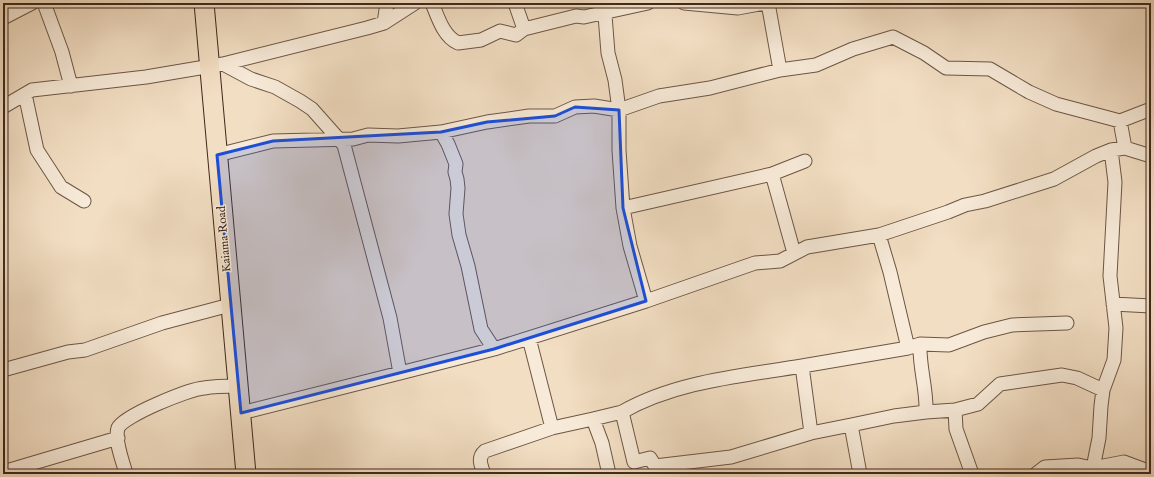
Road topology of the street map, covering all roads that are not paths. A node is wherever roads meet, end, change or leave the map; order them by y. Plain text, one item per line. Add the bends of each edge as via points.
1 (32, 3) edge
2 (44, 3) edge
3 (204, 3) edge
4 (387, 3) edge
5 (415, 3) edge
6 (432, 3) edge
7 (515, 3) edge
8 (648, 3) edge
9 (684, 3) edge
10 (766, 3) edge
11 (605, 7) edge
12 (3, 18) edge
13 (384, 24) junction
14 (524, 29) junction
15 (216, 65) junction
16 (780, 70) junction
17 (71, 86) junction
18 (25, 94) junction
19 (3, 107) edge
20 (1151, 109) edge
21 (619, 110) junction
22 (1120, 121) junction
23 (441, 132) junction
24 (340, 139) junction
25 (1125, 148) junction
26 (1111, 150) junction
27 (217, 154) junction
28 (1151, 156) edge
29 (805, 161) dead end
30 (772, 174) junction
31 (84, 202) dead end
32 (623, 208) junction
33 (879, 235) junction
34 (794, 253) junction
35 (646, 300) junction
36 (1113, 304) junction
37 (230, 305) junction
38 (1151, 306) edge
39 (1067, 323) dead end
40 (529, 338) junction
41 (914, 346) junction
42 (494, 349) junction
43 (802, 366) junction
44 (3, 370) edge
45 (400, 373) junction
46 (238, 386) junction
47 (1103, 390) junction
48 (956, 410) junction
49 (622, 412) junction
50 (926, 412) junction
51 (241, 413) junction
52 (593, 419) junction
53 (851, 425) junction
54 (552, 428) junction
55 (811, 433) junction
56 (118, 438) junction
57 (1094, 471) edge
58 (3, 472) edge
59 (1151, 472) edge
60 (126, 474) edge
61 (246, 474) edge
62 (484, 474) edge
63 (609, 474) edge
64 (860, 474) edge
65 (972, 474) edge
66 (1036, 474) edge

1 - 12 street
2 - 17 street
3 - 15 highway, Kaiama Road
4 - 13 street
5 - 13 street
6 - 14 street via 438,20 448,36 458,43 481,40 500,31 516,35
7 - 14 street
8 - 11 street
9 - 10 street via 738,8
10 - 16 street
11 - 14 street via 584,17 576,16
11 - 21 street via 608,53
13 - 15 street
15 - 17 street
15 - 24 street via 275,87 300,101 312,109
15 - 27 highway, Kaiama Road
16 - 21 street via 710,88 658,96
16 - 22 street via 816,65 853,49 893,37 946,68 990,69 1028,92 1064,107
17 - 18 street via 32,90
18 - 19 street
18 - 31 street via 37,150 61,187
20 - 22 street
21 - 23 street via 575,106 555,116 528,116
21 - 32 street
22 - 25 street
23 - 24 street via 398,136 368,135
23 - 42 street via 456,164 456,214 459,235 481,329
24 - 27 street via 273,141
24 - 45 street via 347,151 388,311
25 - 26 street
25 - 28 street
26 - 33 street via 1054,179 986,201 965,205
26 - 36 street via 1115,182 1110,276
27 - 37 highway, Kaiama Road
29 - 30 street
30 - 32 street
30 - 34 street
32 - 35 street via 630,246
33 - 34 street via 807,247
33 - 41 street
34 - 35 street via 780,261 755,263
35 - 40 street
36 - 38 street
36 - 47 street via 1116,328 1114,360
37 - 44 street via 162,323 85,350 68,352
37 - 46 highway, Kaiama Road
39 - 41 street via 1012,325 949,345
40 - 42 street
40 - 54 street
41 - 43 street
41 - 50 street via 920,356
42 - 45 street
43 - 49 street via 706,381 644,400
43 - 55 street
45 - 51 street
46 - 51 highway, Kaiama Road
46 - 56 street via 203,388 149,408 122,423 118,428
47 - 48 street via 1077,378 1062,375 1000,384 978,404
47 - 57 street
48 - 50 street
48 - 65 street via 956,429
49 - 52 street
49 - 55 street via 634,462 650,458 655,466 731,457
50 - 53 street
51 - 61 highway, Kaiama Road
52 - 54 street
52 - 63 street
53 - 55 street
53 - 64 street
54 - 62 street via 485,451 480,461
56 - 58 street
56 - 60 street
57 - 59 street via 1124,462
57 - 66 street via 1078,465 1056,465 1045,467

